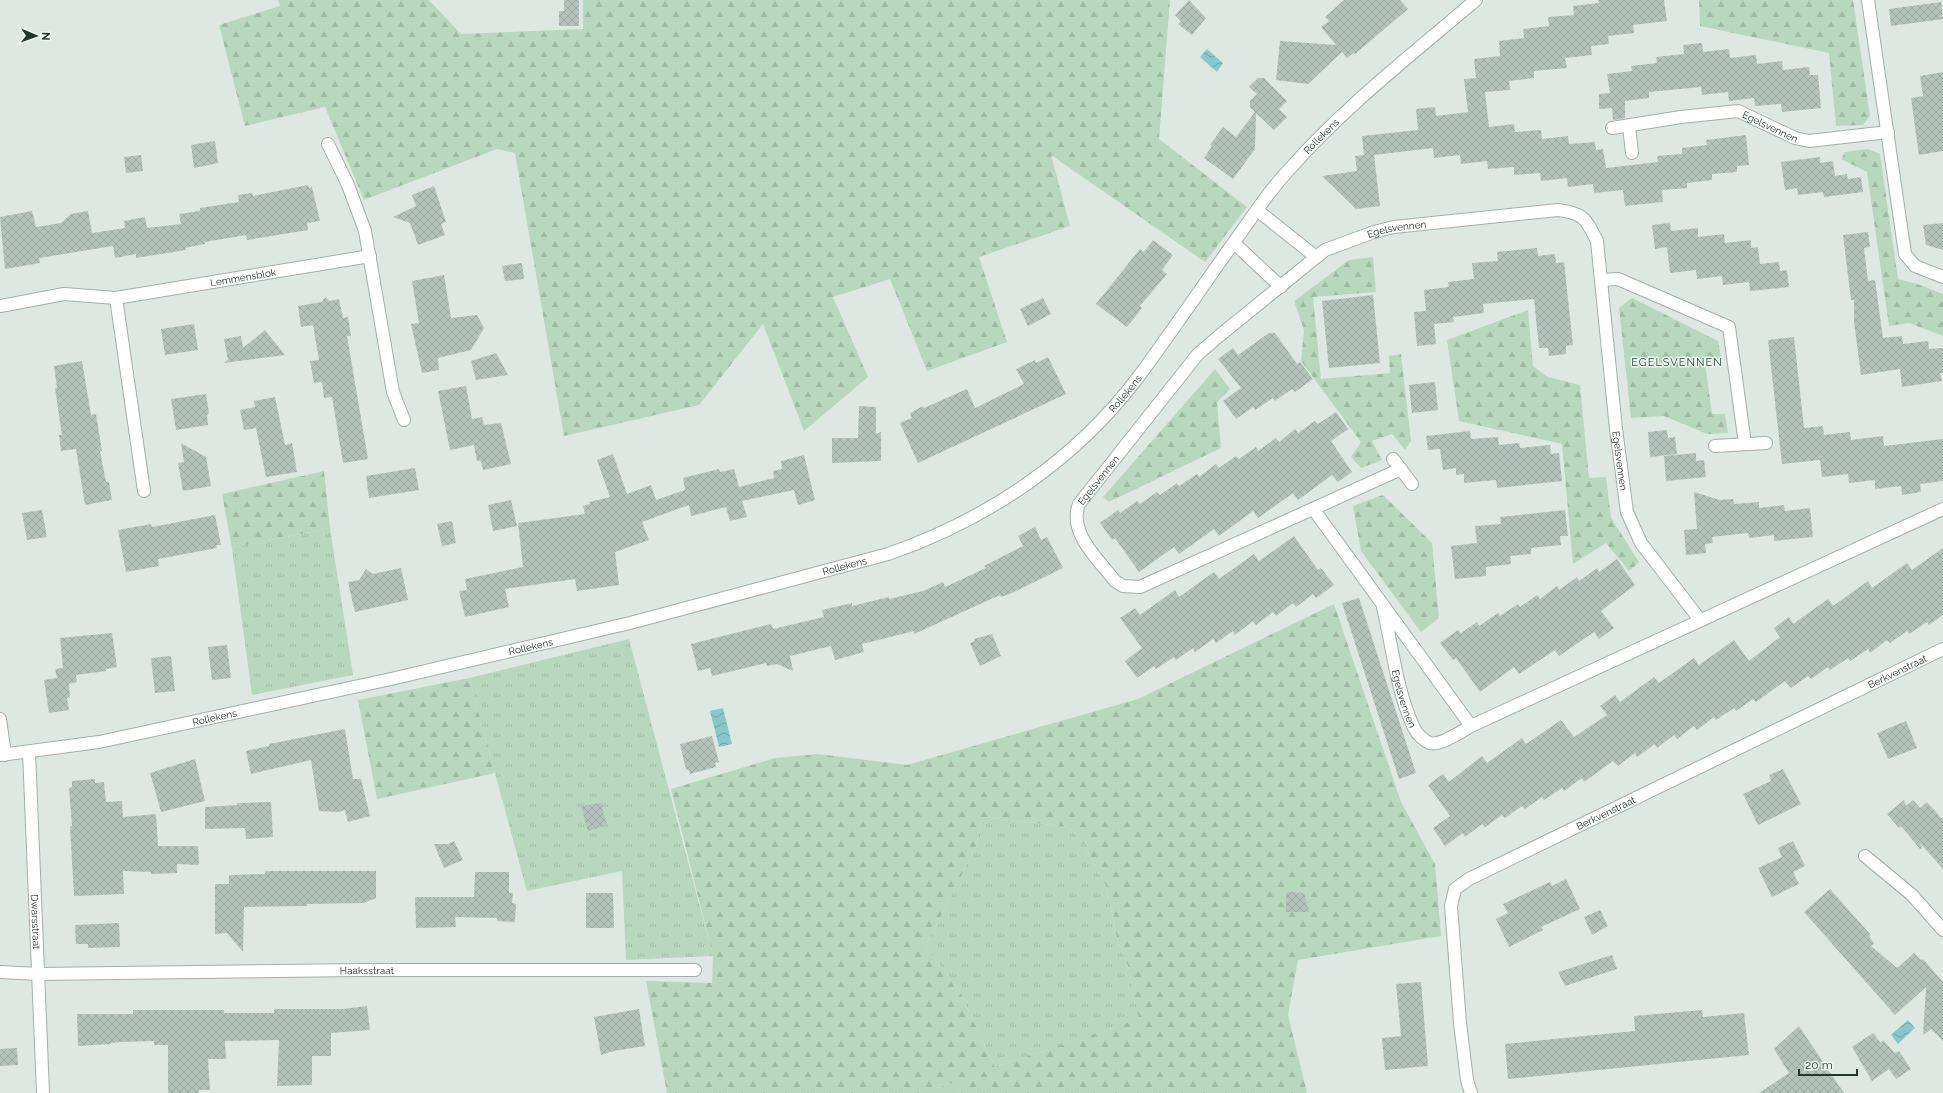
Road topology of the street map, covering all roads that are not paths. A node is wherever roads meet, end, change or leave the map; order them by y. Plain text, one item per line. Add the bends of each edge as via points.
1 (1476, 0) edge
2 (1868, 0) edge
3 (1629, 126) junction
4 (1612, 128) dead end
5 (1888, 132) junction
6 (328, 144) dead end
7 (1632, 153) dead end
8 (1257, 210) junction
9 (1234, 243) junction
10 (370, 256) junction
11 (1316, 257) junction
12 (1943, 277) edge
13 (1602, 280) junction
14 (1281, 287) junction
15 (116, 298) junction
16 (0, 306) edge
17 (404, 420) dead end
18 (1766, 443) dead end
19 (1746, 444) junction
20 (1715, 446) dead end
21 (1394, 459) dead end
22 (1401, 470) junction
23 (1412, 484) dead end
24 (144, 491) dead end
25 (1943, 509) edge
26 (1314, 510) junction
27 (1382, 602) junction
28 (1700, 620) junction
29 (1943, 649) edge
30 (0, 719) edge
31 (1471, 726) junction
32 (29, 752) junction
33 (2, 755) edge
34 (1866, 856) dead end
35 (1943, 930) edge
36 (696, 970) dead end
37 (0, 972) edge
38 (39, 974) junction
39 (43, 1093) edge
40 (1471, 1093) edge

1 - 8 street, Rollekens via 1335,122 1286,173
2 - 5 street
3 - 4 street, Egelsvennen
3 - 5 street, Egelsvennen via 1738,111 1795,138 1809,141
3 - 7 street
5 - 12 street via 1905,254 1915,266
6 - 10 street via 365,231
8 - 9 street, Rollekens
8 - 11 street
9 - 14 street
9 - 32 street, Rollekens via 1138,377 1097,426 1023,488 961,524 920,543 888,554 630,623 148,732
10 - 15 street, Lemmensblok
10 - 17 street via 393,392
11 - 13 street, Egelsvennen via 1325,250 1394,227 1558,210 1575,212 1585,219 1597,241
11 - 14 street, Egelsvennen
13 - 19 street via 1618,279 1729,327
13 - 28 street, Egelsvennen via 1616,429 1627,512 1641,543
14 - 26 street, Egelsvennen via 1198,354 1079,504 1076,524 1079,534 1115,581 1123,586 1140,587
15 - 16 street, Lemmensblok via 64,294
15 - 24 street
18 - 19 street
19 - 20 street
21 - 22 street
22 - 23 street
22 - 26 street, Egelsvennen
25 - 28 street, Egelsvennen
26 - 27 street, Egelsvennen
27 - 31 street, Egelsvennen
27 - 31 street, Egelsvennen via 1402,694 1414,730 1430,743 1438,743
28 - 31 street, Egelsvennen
29 - 40 street, Berkvenstraat via 1469,879 1455,889 1451,906 1460,1023
30 - 33 street
32 - 33 street, Rollekens
32 - 38 street, Dwarsstraat
34 - 35 street via 1912,894
36 - 38 street, Haaksstraat via 361,970
37 - 38 street, Haaksstraat
38 - 39 street, Dwarsstraat

